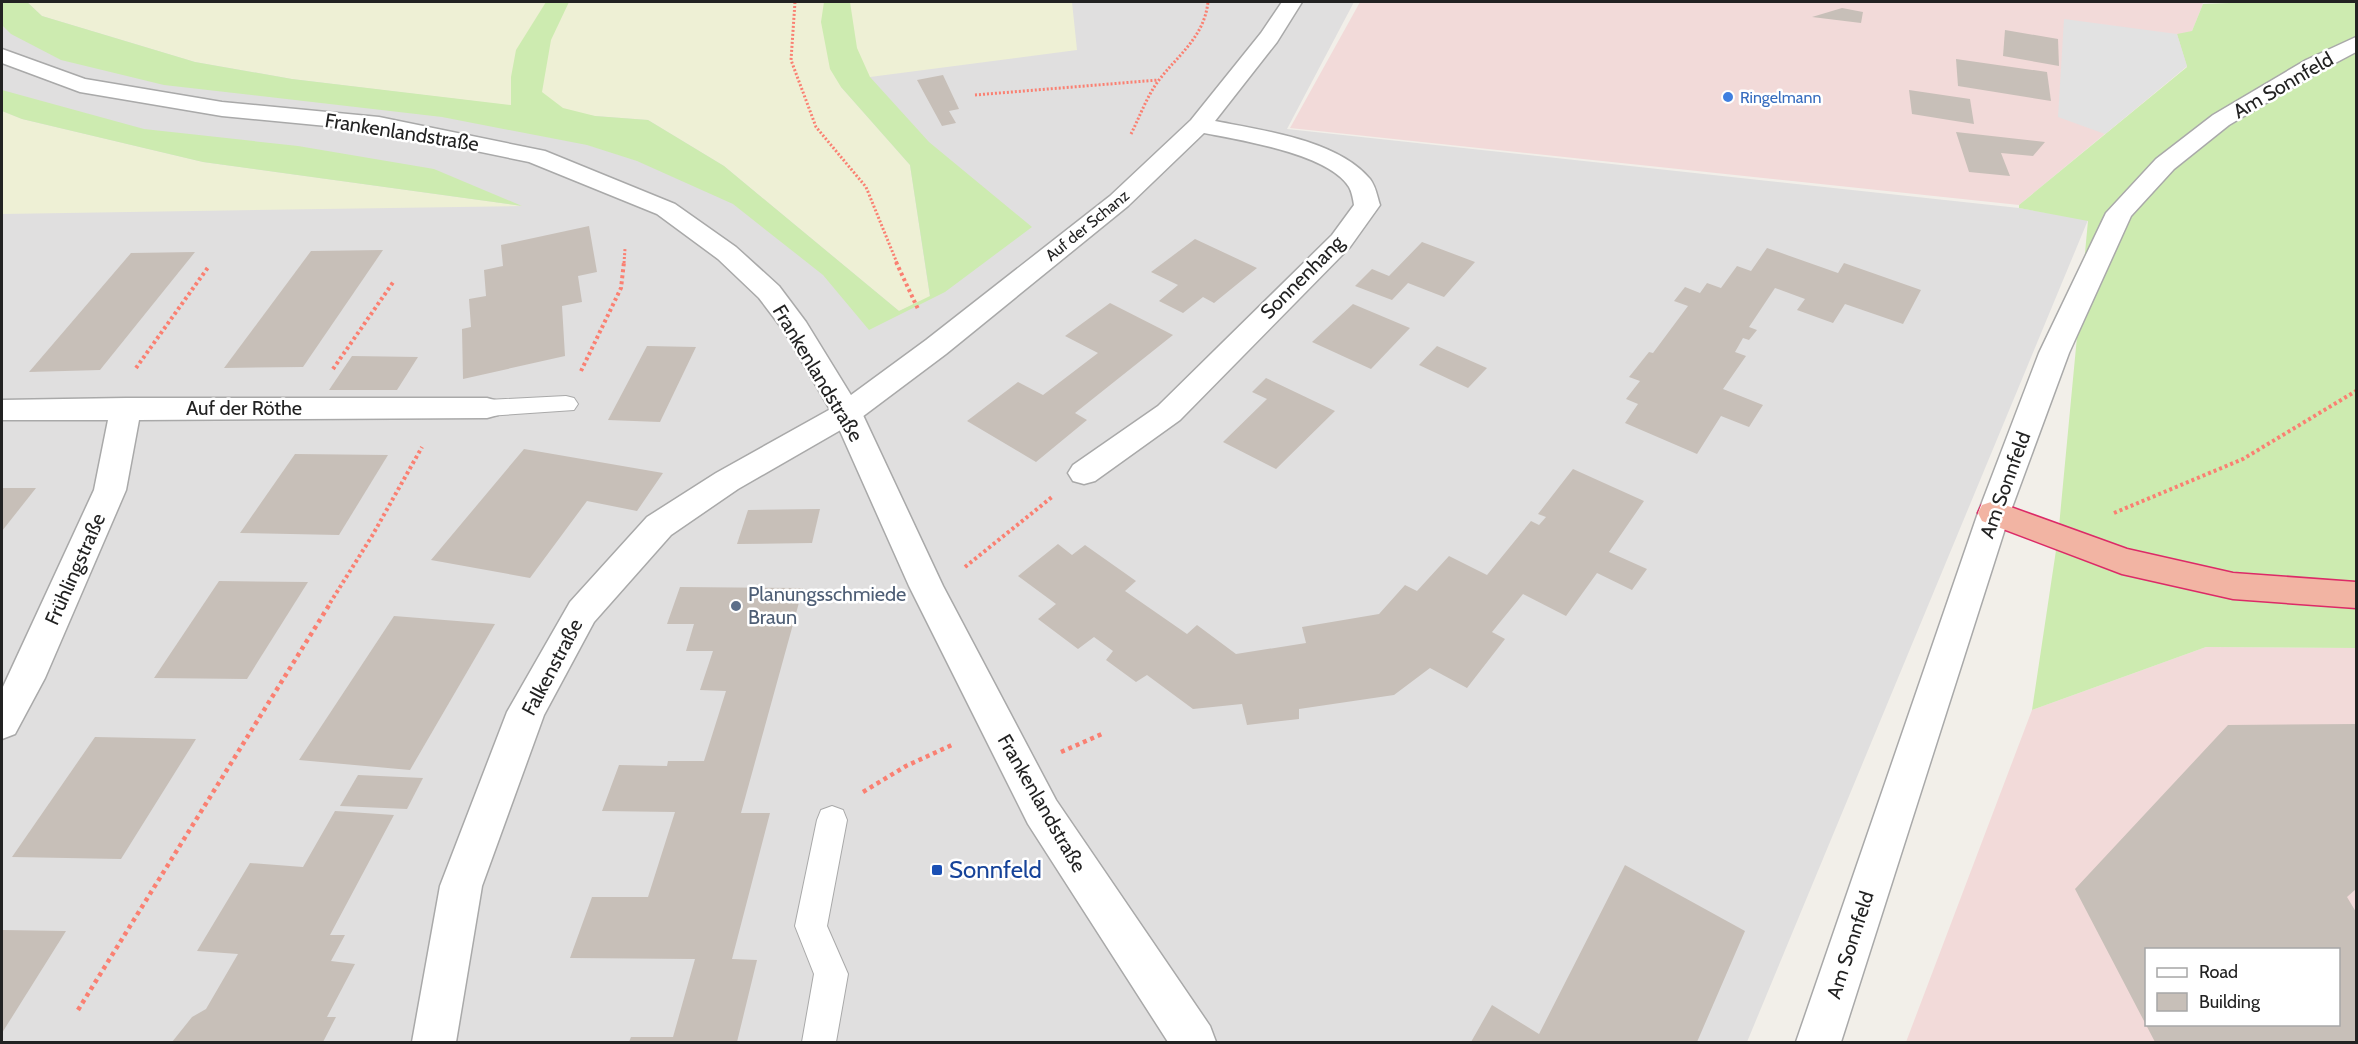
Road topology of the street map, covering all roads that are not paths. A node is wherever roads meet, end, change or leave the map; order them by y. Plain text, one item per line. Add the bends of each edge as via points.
1 (1292, 2) edge
2 (2356, 44) edge
3 (2, 56) edge
4 (1199, 125) junction
5 (566, 404) road end
6 (117, 408) junction
7 (487, 408) joint
8 (2, 410) edge
9 (847, 413) junction
10 (1084, 474) road end
11 (1994, 513) junction
12 (2356, 595) edge
13 (2, 723) edge
14 (832, 820) dead end
15 (434, 1042) edge
16 (819, 1042) edge
17 (1194, 1042) edge
18 (1818, 1042) edge

1 - 4 street, Auf der Schanz
2 - 11 street, Am Sonnfeld via 2221,120 2165,164 2119,213 2054,353
3 - 9 street, Frankenlandstraße via 91,87 222,109 379,124 536,156 655,204 727,252 769,292 796,328
4 - 9 street, Auf der Schanz via 1119,201
4 - 10 street, Sonnenhang via 1278,142 1321,157 1360,184 1367,206 1341,241 1169,412
5 - 7 lane
6 - 7 street, Auf der Röthe
6 - 8 street, Auf der Röthe
6 - 13 street, Frühlingstraße via 110,490 27,678
9 - 15 street, Falkenstraße via 659,526 582,612 526,712 461,886
9 - 17 street, Frankenlandstraße via 926,586 1042,812
11 - 12 highway via 2122,561 2233,586
11 - 18 street, Am Sonnfeld
14 - 16 lane via 811,926 831,974

